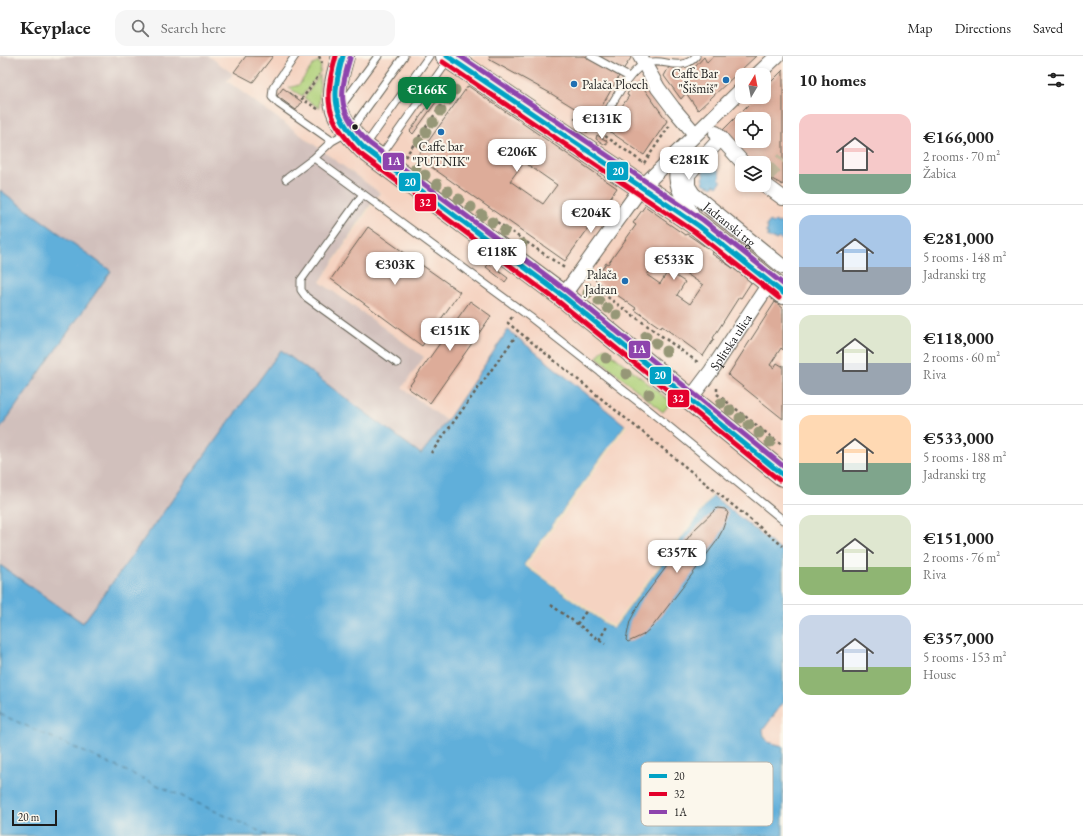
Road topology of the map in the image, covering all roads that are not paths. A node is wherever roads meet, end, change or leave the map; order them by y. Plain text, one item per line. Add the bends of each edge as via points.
1 (296, 56) edge
2 (378, 56) edge
3 (404, 56) edge
4 (591, 56) edge
5 (696, 56) edge
6 (777, 56) edge
7 (442, 57) edge
8 (643, 60) edge
9 (338, 62) edge
10 (764, 68) edge
11 (629, 77) junction
12 (735, 96) edge
13 (330, 111) junction
14 (602, 120) dead end
15 (695, 134) junction
16 (341, 136) junction
17 (737, 156) edge
18 (314, 158) junction
19 (385, 159) junction
20 (286, 178) dead end
21 (641, 188) junction
22 (771, 189) edge
23 (363, 194) junction
24 (783, 198) edge
25 (699, 226) junction
26 (783, 267) edge
27 (776, 288) edge
28 (564, 296) junction
29 (397, 363) dead end
30 (690, 399) junction
31 (783, 475) edge
32 (783, 520) edge

1 - 16 lane via 273,88 272,97
2 - 13 lane
3 - 16 lane
4 - 11 lane
5 - 8 lane via 686,64
6 - 10 street
7 - 19 lane
7 - 19 lane
7 - 21 main road, Jadranski trg via 464,75
8 - 11 lane
8 - 15 street via 661,92
9 - 13 main road via 344,76
11 - 14 lane
12 - 15 street
13 - 16 main road via 341,118
15 - 21 street
15 - 25 street, Jadranski trg via 681,157 676,180 678,189
16 - 18 lane
16 - 19 main road
17 - 26 street, Jadranski trg via 719,134 685,178 688,186 693,194
18 - 20 lane
18 - 23 lane
19 - 28 main road
21 - 25 main road, Jadranski trg
21 - 28 street
22 - 24 street
23 - 29 lane via 301,280 301,290 306,297
23 - 32 lane via 530,316
25 - 27 main road, Jadranski trg
27 - 30 street, Splitska ulica
28 - 30 main road
30 - 31 main road

